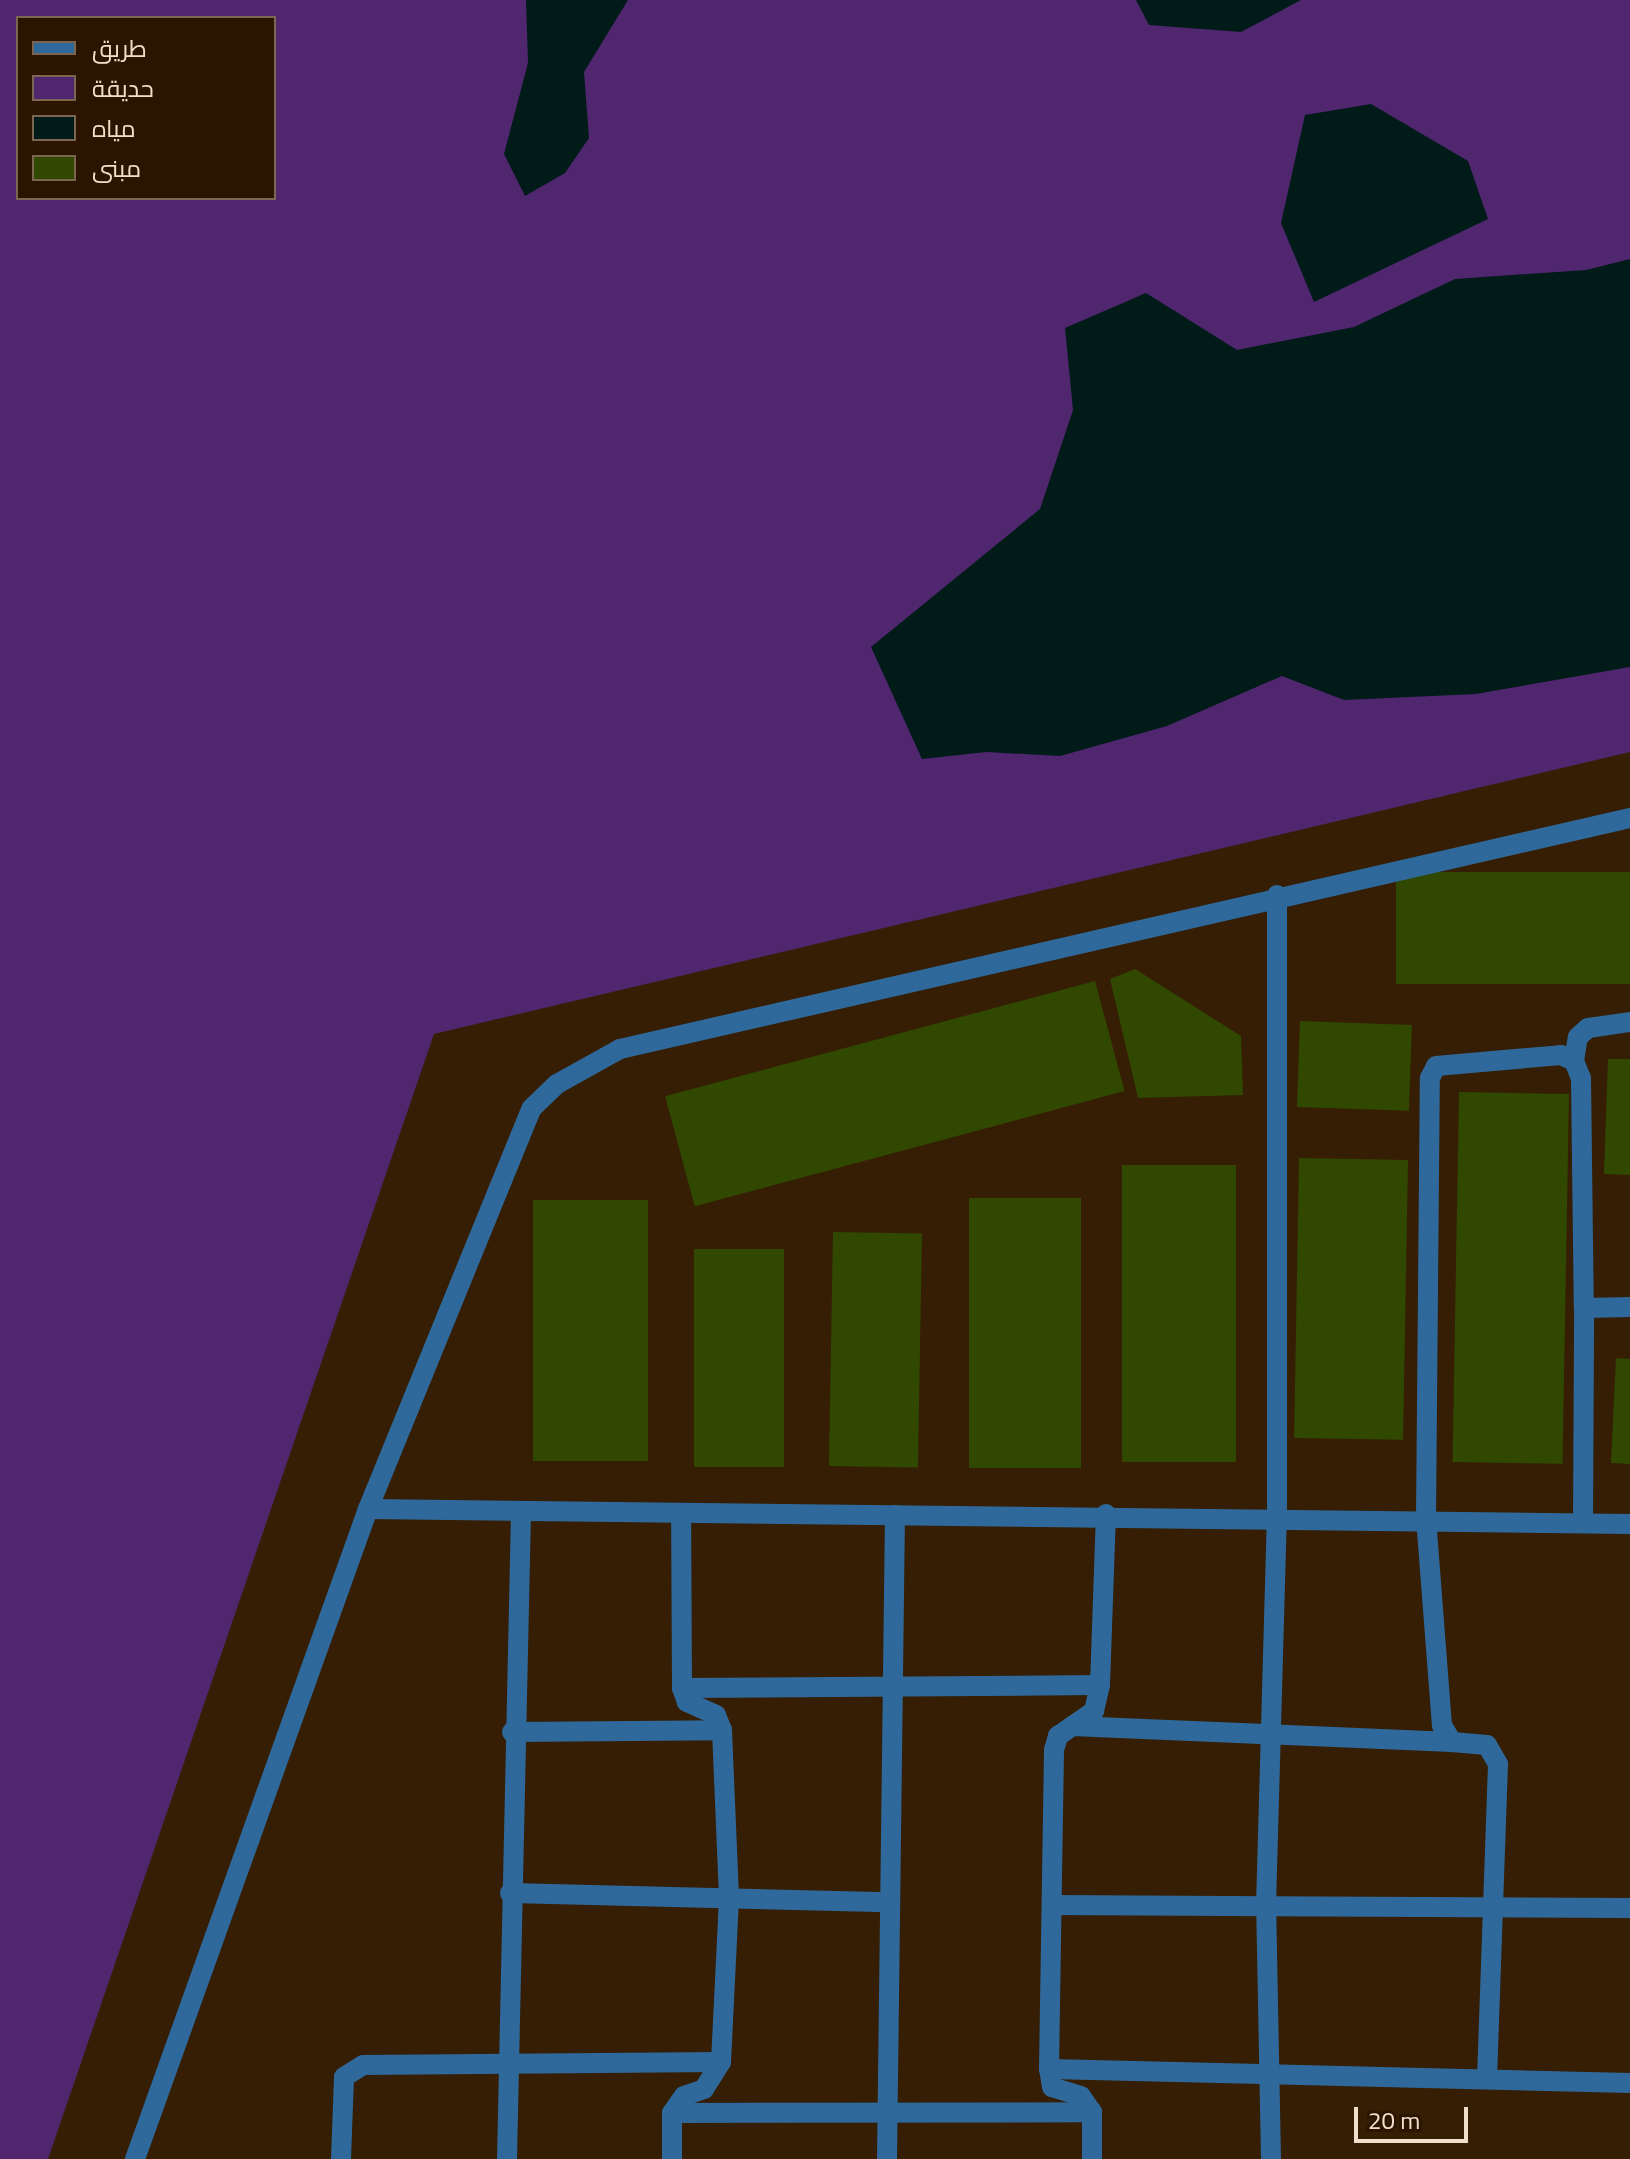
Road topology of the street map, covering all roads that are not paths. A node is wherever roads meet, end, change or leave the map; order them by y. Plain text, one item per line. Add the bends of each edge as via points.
1 (1630, 818) edge
2 (1277, 895) junction
3 (1630, 1022) edge
4 (1574, 1061) junction
5 (1630, 1307) edge
6 (1584, 1308) junction
7 (368, 1509) junction
8 (521, 1514) junction
9 (1106, 1514) junction
10 (895, 1515) junction
11 (1277, 1515) junction
12 (681, 1516) junction
13 (1426, 1518) junction
14 (1583, 1523) junction
15 (1630, 1524) edge
16 (1100, 1685) junction
17 (893, 1687) junction
18 (682, 1688) junction
19 (1072, 1726) junction
20 (722, 1730) junction
21 (512, 1732) junction
22 (1271, 1737) junction
23 (1452, 1742) junction
24 (510, 1893) junction
25 (729, 1897) junction
26 (889, 1902) junction
27 (1052, 1905) junction
28 (1266, 1906) junction
29 (1492, 1908) junction
30 (1630, 1908) edge
31 (721, 2062) junction
32 (508, 2068) junction
33 (1049, 2069) junction
34 (1270, 2073) junction
35 (1487, 2078) junction
36 (1630, 2083) edge
37 (887, 2112) junction
38 (1092, 2112) junction
39 (672, 2113) junction
40 (135, 2159) edge
41 (341, 2159) edge
42 (507, 2159) edge
43 (672, 2159) edge
44 (887, 2159) edge
45 (1092, 2159) edge
46 (1271, 2159) edge

1 - 2 street
2 - 7 street via 590,1060 532,1108
2 - 11 street
3 - 4 street via 1588,1028 1578,1037
4 - 6 street via 1581,1078
4 - 13 street via 1561,1055 1451,1059 1430,1078
5 - 6 street
6 - 14 street
7 - 8 street
7 - 40 street
8 - 12 street
8 - 21 street
9 - 10 street
9 - 11 street
9 - 16 street
10 - 12 street
10 - 17 street
11 - 13 street
11 - 22 street
12 - 18 street
13 - 14 street
13 - 23 street via 1442,1725
14 - 15 street
16 - 17 street
16 - 19 street via 1094,1711
17 - 18 street
17 - 26 street
18 - 20 street via 687,1702 716,1715
19 - 22 street
19 - 27 street via 1054,1750
20 - 21 street
20 - 25 street
21 - 24 street
22 - 23 street
22 - 28 street
23 - 29 street via 1487,1745 1498,1764
24 - 25 street
24 - 32 street
25 - 26 street
25 - 31 street
26 - 37 street
27 - 28 street
27 - 33 street
28 - 29 street
28 - 34 street
29 - 30 street
29 - 35 street
31 - 32 street
31 - 39 street via 704,2089 684,2096
32 - 41 street via 352,2068 344,2077
32 - 42 street
33 - 34 street
33 - 38 street via 1052,2087 1081,2096
34 - 35 street
34 - 46 street
35 - 36 street
37 - 38 street
37 - 39 street
37 - 44 street
38 - 45 street
39 - 43 street

